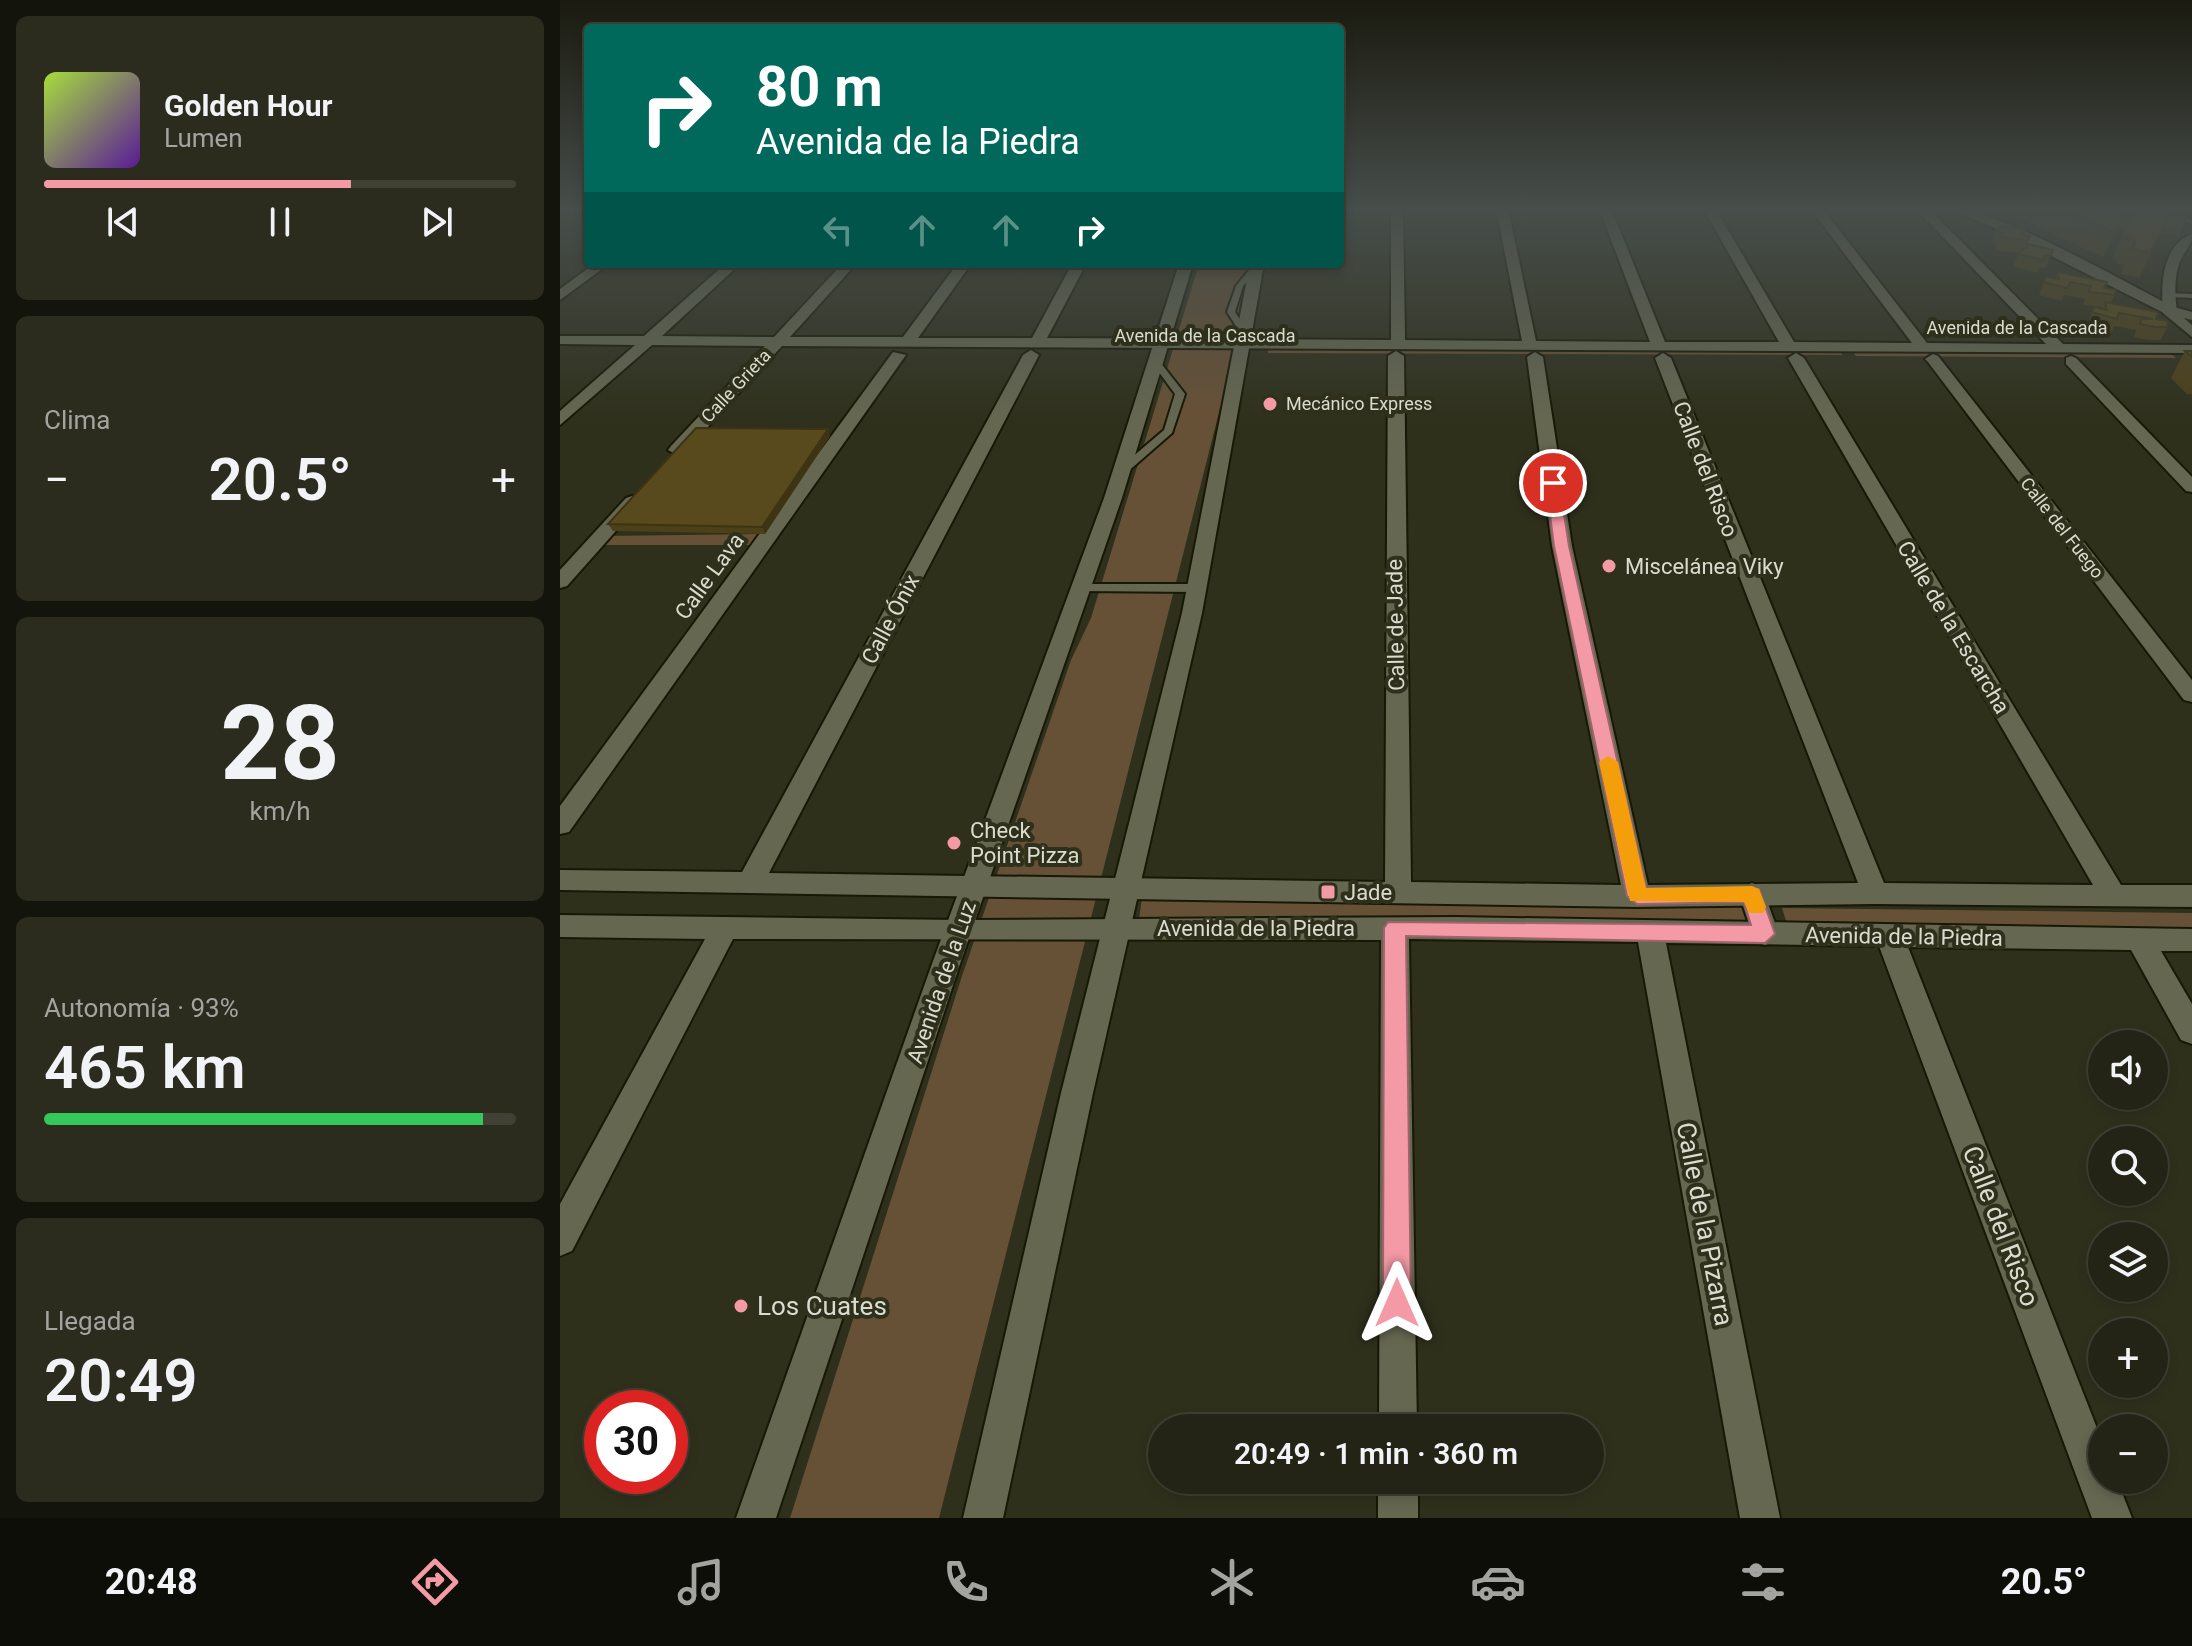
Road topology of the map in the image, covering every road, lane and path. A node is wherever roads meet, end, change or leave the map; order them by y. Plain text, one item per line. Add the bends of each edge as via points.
1 (583, 279) edge
2 (717, 279) edge
3 (835, 279) edge
4 (953, 279) edge
5 (1071, 279) edge
6 (1183, 279) edge
7 (1254, 279) edge
8 (1397, 279) edge
9 (1517, 279) edge
10 (1633, 279) edge
11 (1750, 279) edge
12 (1870, 279) edge
13 (1991, 279) edge
14 (2118, 279) edge
15 (2168, 279) edge
16 (560, 296) edge
17 (2192, 296) edge
18 (2169, 302) junction
19 (2192, 316) edge
20 (2192, 333) edge
21 (560, 340) edge
22 (649, 341) junction
23 (1241, 344) junction
24 (772, 348) junction
25 (902, 348) junction
26 (1034, 349) junction
27 (2192, 349) edge
28 (1397, 351) junction
29 (1532, 351) junction
30 (1166, 352) junction
31 (1661, 352) junction
32 (1793, 352) junction
33 (560, 353) edge
34 (634, 354) junction
35 (1928, 354) junction
36 (2065, 354) junction
37 (2192, 363) edge
38 (560, 420) edge
39 (661, 469) edge
40 (1121, 472) junction
41 (2192, 487) edge
42 (641, 491) edge
43 (560, 582) edge
44 (1082, 588) junction
45 (1197, 588) junction
46 (2192, 695) edge
47 (560, 825) edge
48 (560, 880) edge
49 (750, 883) junction
50 (974, 885) junction
51 (1126, 886) junction
52 (1398, 893) junction
53 (1875, 893) junction
54 (1752, 894) junction
55 (2113, 895) junction
56 (1637, 896) junction
57 (2192, 896) edge
58 (560, 926) edge
59 (725, 928) junction
60 (1116, 928) junction
61 (1395, 928) junction
62 (1650, 930) junction
63 (959, 931) junction
64 (1765, 934) junction
65 (1889, 935) junction
66 (2140, 940) junction
67 (2192, 940) edge
68 (2192, 1031) edge
69 (560, 1239) edge
70 (1398, 1414) edge
71 (1398, 1494) edge
72 (756, 1518) edge
73 (983, 1518) edge
74 (1398, 1518) edge
75 (1760, 1518) edge
76 (2112, 1518) edge

1 - 16 street
2 - 22 street
3 - 24 street, Calle Grieta
4 - 25 street, Calle Lava
5 - 26 street, Calle Ónix
6 - 30 street, Avenida de la Luz
7 - 23 street
8 - 28 street, Calle de Jade
9 - 29 street
10 - 31 street, Calle del Risco
11 - 32 street, Calle de la Escarcha
12 - 35 street, Calle del Fuego
13 - 36 street
14 - 18 street
15 - 18 street
17 - 18 lane
18 - 19 street
18 - 20 street
21 - 22 street, Avenida de la Cascada
22 - 24 street, Avenida de la Cascada
22 - 34 street
23 - 28 street, Avenida de la Cascada
23 - 30 street, Avenida de la Cascada
23 - 45 street
24 - 25 street, Avenida de la Cascada
24 - 34 street, Avenida de la Cascada
24 - 39 street, Calle Grieta
25 - 26 street, Avenida de la Cascada
25 - 47 street, Calle Lava
26 - 30 street, Avenida de la Cascada
26 - 49 street, Calle Ónix
27 - 36 street, Avenida de la Cascada
28 - 29 street, Avenida de la Cascada
28 - 52 street, Calle de Jade
29 - 31 street, Avenida de la Cascada
29 - 56 street via 1562,546
30 - 40 street, Avenida de la Luz
30 - 40 lane via 1180,394 1169,431
31 - 32 street, Avenida de la Cascada
31 - 53 street, Calle del Risco
32 - 35 street, Avenida de la Cascada
32 - 55 street, Calle de la Escarcha
33 - 34 street, Avenida de la Cascada
34 - 38 street
35 - 36 street, Avenida de la Cascada
35 - 46 street, Calle del Fuego
36 - 37 street, Avenida de la Cascada
36 - 41 street
40 - 44 street, Avenida de la Luz
42 - 43 street
44 - 45 lane
44 - 50 street, Avenida de la Luz
45 - 51 street
48 - 49 street, Avenida de la Piedra
49 - 50 street, Avenida de la Piedra
50 - 51 street, Avenida de la Piedra
50 - 63 street, Avenida de la Luz
51 - 52 street, Avenida de la Piedra
51 - 60 street
52 - 56 street, Avenida de la Piedra
53 - 54 street, Avenida de la Piedra
53 - 55 street, Avenida de la Piedra
54 - 56 street, Avenida de la Piedra
54 - 64 street
55 - 57 street, Avenida de la Piedra
58 - 59 street, Avenida de la Piedra
59 - 63 street, Avenida de la Piedra
59 - 69 street
60 - 61 street, Avenida de la Piedra
60 - 63 street, Avenida de la Piedra
60 - 73 street
61 - 62 street, Avenida de la Piedra
61 - 70 street
62 - 64 street, Avenida de la Piedra
62 - 75 street, Calle de la Pizarra
63 - 72 street, Avenida de la Luz
64 - 65 street, Avenida de la Piedra
65 - 66 street, Avenida de la Piedra
65 - 76 street, Calle del Risco
66 - 67 street, Avenida de la Piedra
66 - 68 street
71 - 74 street

